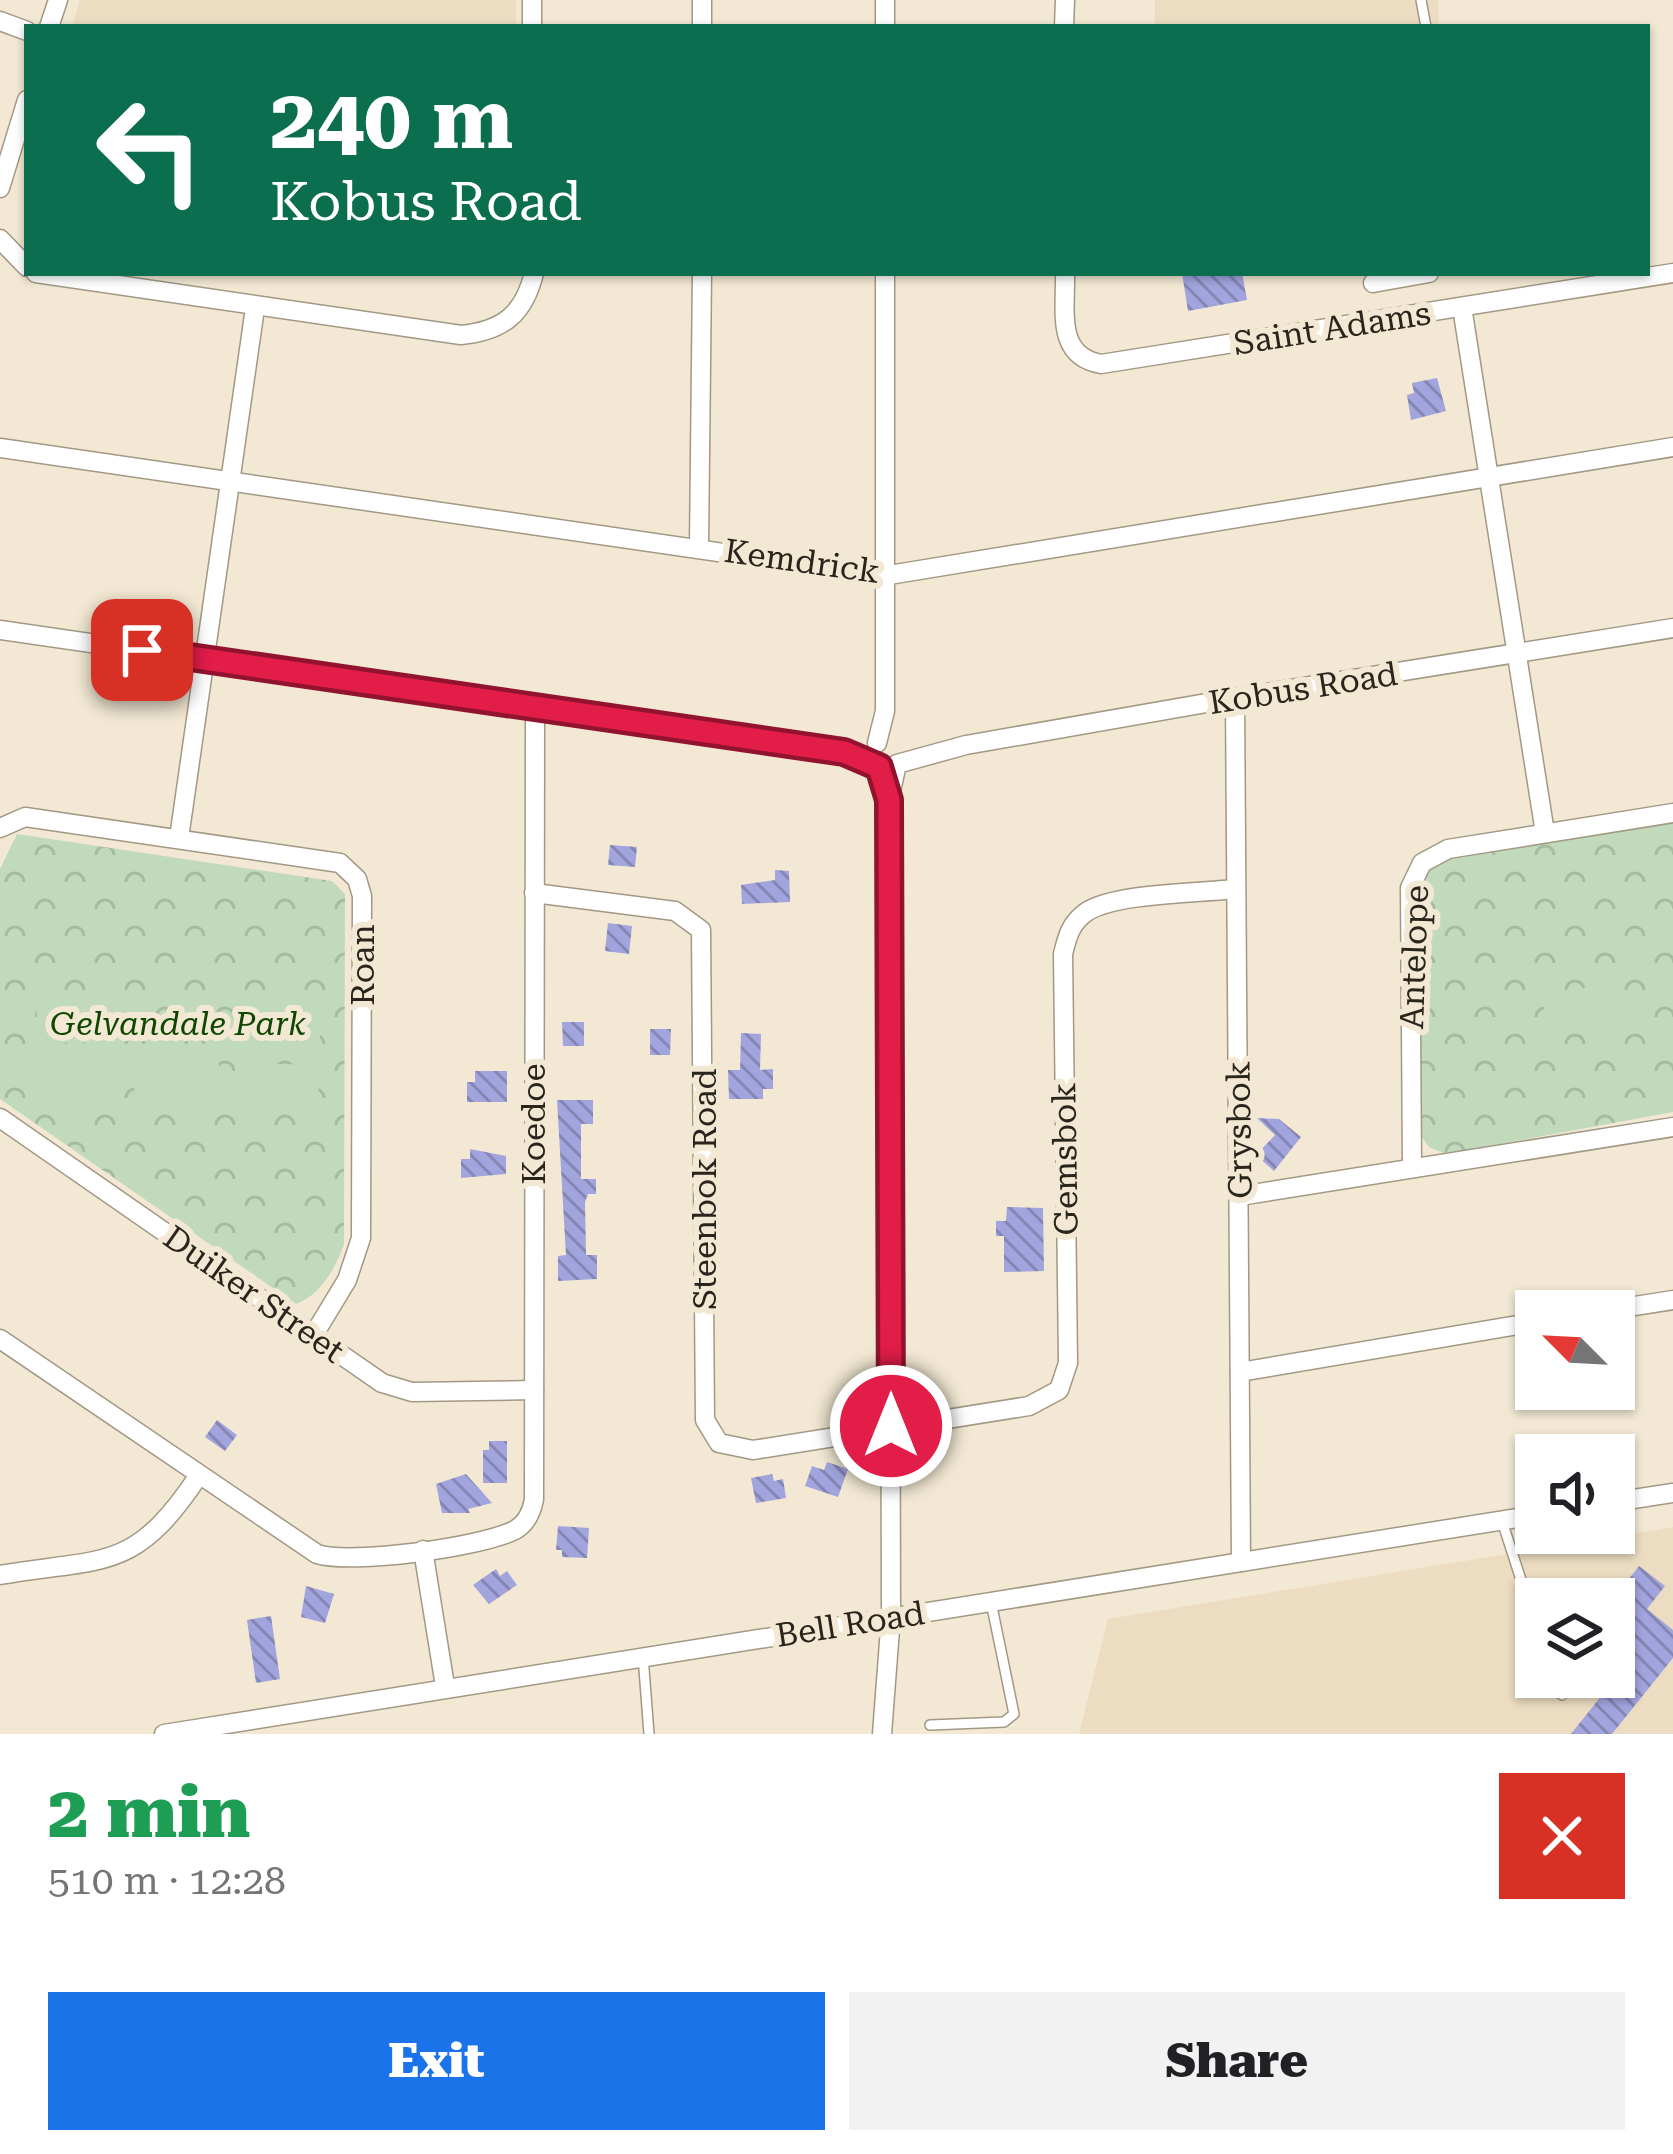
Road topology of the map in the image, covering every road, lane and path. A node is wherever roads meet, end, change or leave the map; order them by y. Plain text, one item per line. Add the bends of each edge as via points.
1 (24, 110) edge
2 (0, 188) edge
3 (0, 239) edge
4 (24, 264) edge
5 (1673, 273) edge
6 (55, 276) edge
7 (532, 276) edge
8 (702, 276) edge
9 (885, 276) edge
10 (1065, 276) edge
11 (1535, 276) edge
12 (1372, 278) edge
13 (1538, 295) junction
14 (1462, 307) junction
15 (255, 308) junction
16 (1377, 321) junction
17 (1673, 447) edge
18 (0, 448) edge
19 (1488, 477) junction
20 (232, 481) junction
21 (699, 546) junction
22 (883, 575) junction
23 (1673, 628) edge
24 (0, 630) edge
25 (1516, 654) junction
26 (206, 658) junction
27 (1235, 698) junction
28 (535, 711) junction
29 (885, 754) junction
30 (1673, 813) edge
31 (0, 828) edge
32 (1545, 833) junction
33 (179, 838) junction
34 (1236, 889) junction
35 (534, 893) junction
36 (0, 1118) edge
37 (1673, 1127) edge
38 (1412, 1167) junction
39 (1240, 1196) junction
40 (1673, 1300) edge
41 (1635, 1306) edge
42 (1515, 1326) edge
43 (313, 1336) junction
44 (0, 1339) edge
45 (1240, 1372) junction
46 (534, 1390) junction
47 (891, 1426) junction
48 (197, 1478) junction
49 (1673, 1492) edge
50 (1635, 1498) edge
51 (1515, 1518) edge
52 (1502, 1520) junction
53 (423, 1550) junction
54 (0, 1557) edge
55 (1241, 1562) junction
56 (22, 1571) junction
57 (0, 1575) edge
58 (1521, 1578) edge
59 (991, 1602) junction
60 (890, 1616) junction
61 (643, 1656) junction
62 (445, 1686) junction
63 (930, 1725) dead end
64 (164, 1734) edge
65 (649, 1734) edge
66 (882, 1734) edge

1 - 2 street
3 - 4 street
5 - 13 street, Saint Adams
6 - 15 street
7 - 15 street via 522,309 481,333
8 - 21 street
9 - 22 street
10 - 16 street, Saint Adams via 1066,340 1076,355 1102,364
11 - 13 street
12 - 16 street
13 - 14 street, Saint Adams
14 - 16 street, Saint Adams
14 - 19 street
15 - 20 street
17 - 19 street, Kemdrick
18 - 20 street, Kemdrick
19 - 22 street, Kemdrick
19 - 25 street
20 - 21 street, Kemdrick
20 - 26 street
21 - 22 street, Kemdrick
22 - 29 street
23 - 25 street, Kobus Road
24 - 26 street
25 - 27 street, Kobus Road
25 - 32 street
26 - 28 street
26 - 33 street
27 - 29 street, Kobus Road via 933,753
27 - 34 street, Grysbok
28 - 29 street, Kobus Road
28 - 35 street, Koedoe
29 - 47 street
30 - 32 street, Antelope
31 - 33 street, Roan via 25,817
32 - 38 street, Antelope via 1448,849 1428,857 1412,879
33 - 43 street, Roan via 340,863 362,896 361,1238
34 - 39 street, Grysbok
34 - 47 street, Gemsbok via 1105,905 1081,916 1068,935 1063,1385 1029,1406
35 - 46 street, Koedoe
35 - 47 street, Steenbok Road via 675,911 701,930 708,1431 728,1447 753,1450
36 - 43 street, Duiker Street
37 - 38 street
38 - 39 street
39 - 45 street, Grysbok
40 - 41 street
42 - 45 street
43 - 46 street, Duiker Street via 398,1389
44 - 48 street
45 - 55 street, Grysbok
46 - 53 street, Koedoe via 533,1504 514,1531
47 - 60 street
48 - 53 street via 316,1554 352,1559
48 - 56 street via 160,1531 133,1550
49 - 50 street
51 - 52 street, Bell Road
52 - 55 street, Bell Road
52 - 58 lane
53 - 62 street
54 - 56 street
55 - 59 street, Bell Road
56 - 57 street
59 - 60 street, Bell Road
59 - 63 lane via 1014,1714 1004,1722
60 - 61 street, Bell Road
60 - 66 street
61 - 62 street, Bell Road
61 - 65 lane
62 - 64 street, Bell Road

